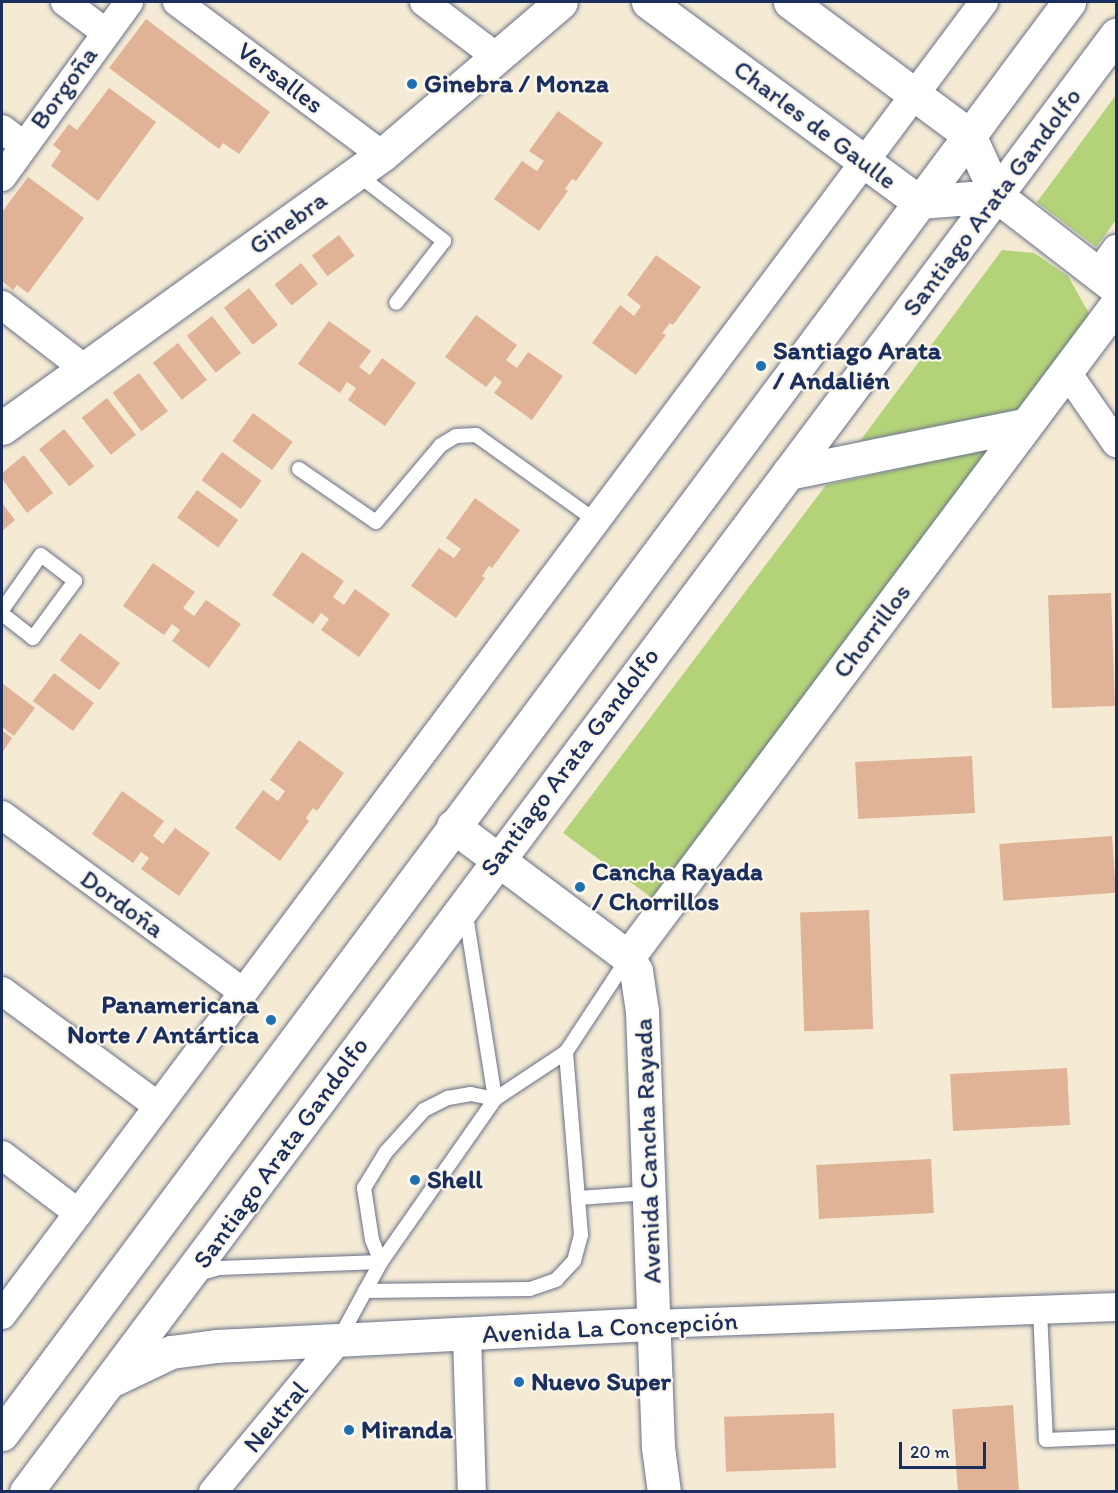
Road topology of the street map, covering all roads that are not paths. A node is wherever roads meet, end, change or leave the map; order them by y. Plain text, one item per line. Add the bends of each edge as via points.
1 (65, 2) edge
2 (129, 2) edge
3 (177, 2) edge
4 (424, 2) edge
5 (561, 2) edge
6 (648, 2) edge
7 (790, 2) edge
8 (984, 2) edge
9 (1069, 2) edge
10 (105, 32) junction
11 (1116, 35) edge
12 (498, 58) junction
13 (915, 94) junction
14 (969, 135) junction
15 (12, 137) edge
16 (864, 162) junction
17 (369, 164) junction
18 (2, 177) edge
19 (997, 196) junction
20 (919, 202) junction
21 (1110, 270) edge
22 (396, 303) dead end
23 (2, 305) edge
24 (1116, 305) edge
25 (86, 370) junction
26 (1066, 371) junction
27 (1024, 425) junction
28 (2, 428) edge
29 (1116, 443) edge
30 (299, 469) dead end
31 (788, 473) junction
32 (596, 521) junction
33 (2, 612) edge
34 (2, 815) edge
35 (453, 826) junction
36 (498, 858) junction
37 (464, 903) junction
38 (628, 957) junction
39 (2, 991) edge
40 (243, 992) junction
41 (566, 1052) junction
42 (495, 1099) junction
43 (158, 1106) junction
44 (2, 1155) edge
45 (649, 1193) junction
46 (578, 1198) junction
47 (78, 1213) junction
48 (381, 1262) junction
49 (190, 1277) junction
50 (365, 1291) junction
51 (1116, 1307) edge
52 (1040, 1310) junction
53 (2, 1315) edge
54 (655, 1324) junction
55 (467, 1336) junction
56 (338, 1341) junction
57 (110, 1381) junction
58 (2, 1434) edge
59 (1116, 1437) edge
60 (26, 1491) edge
61 (213, 1491) edge
62 (472, 1491) edge
63 (664, 1491) edge

1 - 10 street
2 - 10 street, Borgoña
3 - 17 street, Versalles
4 - 12 street
5 - 12 street, Ginebra
6 - 16 street, Charles de Gaulle
7 - 13 street
8 - 13 street
9 - 14 street
10 - 15 street, Borgoña
11 - 19 street, Santiago Arata Gandolfo
12 - 17 street, Ginebra
13 - 14 street
13 - 16 street
14 - 19 street
14 - 20 street
15 - 18 street, Borgoña
16 - 20 street, Charles de Gaulle
16 - 32 street
17 - 22 lane via 444,241
17 - 25 street, Ginebra
19 - 20 street, Charles de Gaulle
19 - 21 street
19 - 31 street, Santiago Arata Gandolfo
20 - 35 street
23 - 25 street
24 - 26 street, Chorrillos
25 - 28 street, Ginebra
26 - 27 street, Chorrillos
26 - 29 street
27 - 31 street
27 - 38 street, Chorrillos
30 - 32 lane via 376,522 441,445 456,435 476,435
31 - 36 street, Santiago Arata Gandolfo
32 - 40 street
33 - 33 lane via 33,638 75,580 42,555
34 - 40 street, Dordoña
35 - 36 street
35 - 58 street
36 - 37 street, Santiago Arata Gandolfo
36 - 38 street
37 - 42 lane
37 - 49 street, Santiago Arata Gandolfo
38 - 41 lane
38 - 45 street, Avenida Cancha Rayada via 636,971 642,1011
39 - 43 street
40 - 43 street
41 - 42 lane
41 - 46 lane
42 - 48 lane
42 - 48 lane via 471,1094 448,1098 424,1110 386,1152 364,1188 372,1240
43 - 47 street
44 - 47 street
45 - 46 lane
45 - 54 street, Avenida Cancha Rayada
46 - 50 lane via 581,1235 574,1261 556,1280 530,1289
47 - 53 street
48 - 49 lane via 219,1268
48 - 50 lane
49 - 57 street, Santiago Arata Gandolfo
50 - 56 lane
51 - 52 street, Avenida La Concepción
52 - 54 street, Avenida La Concepción
52 - 59 lane via 1046,1440
54 - 55 street, Avenida La Concepción
54 - 63 street, Avenida Cancha Rayada via 658,1447
55 - 56 street, Avenida La Concepción
55 - 62 street
56 - 57 street, Avenida La Concepción via 171,1352
56 - 61 street, Neutral
57 - 60 street, Santiago Arata Gandolfo

